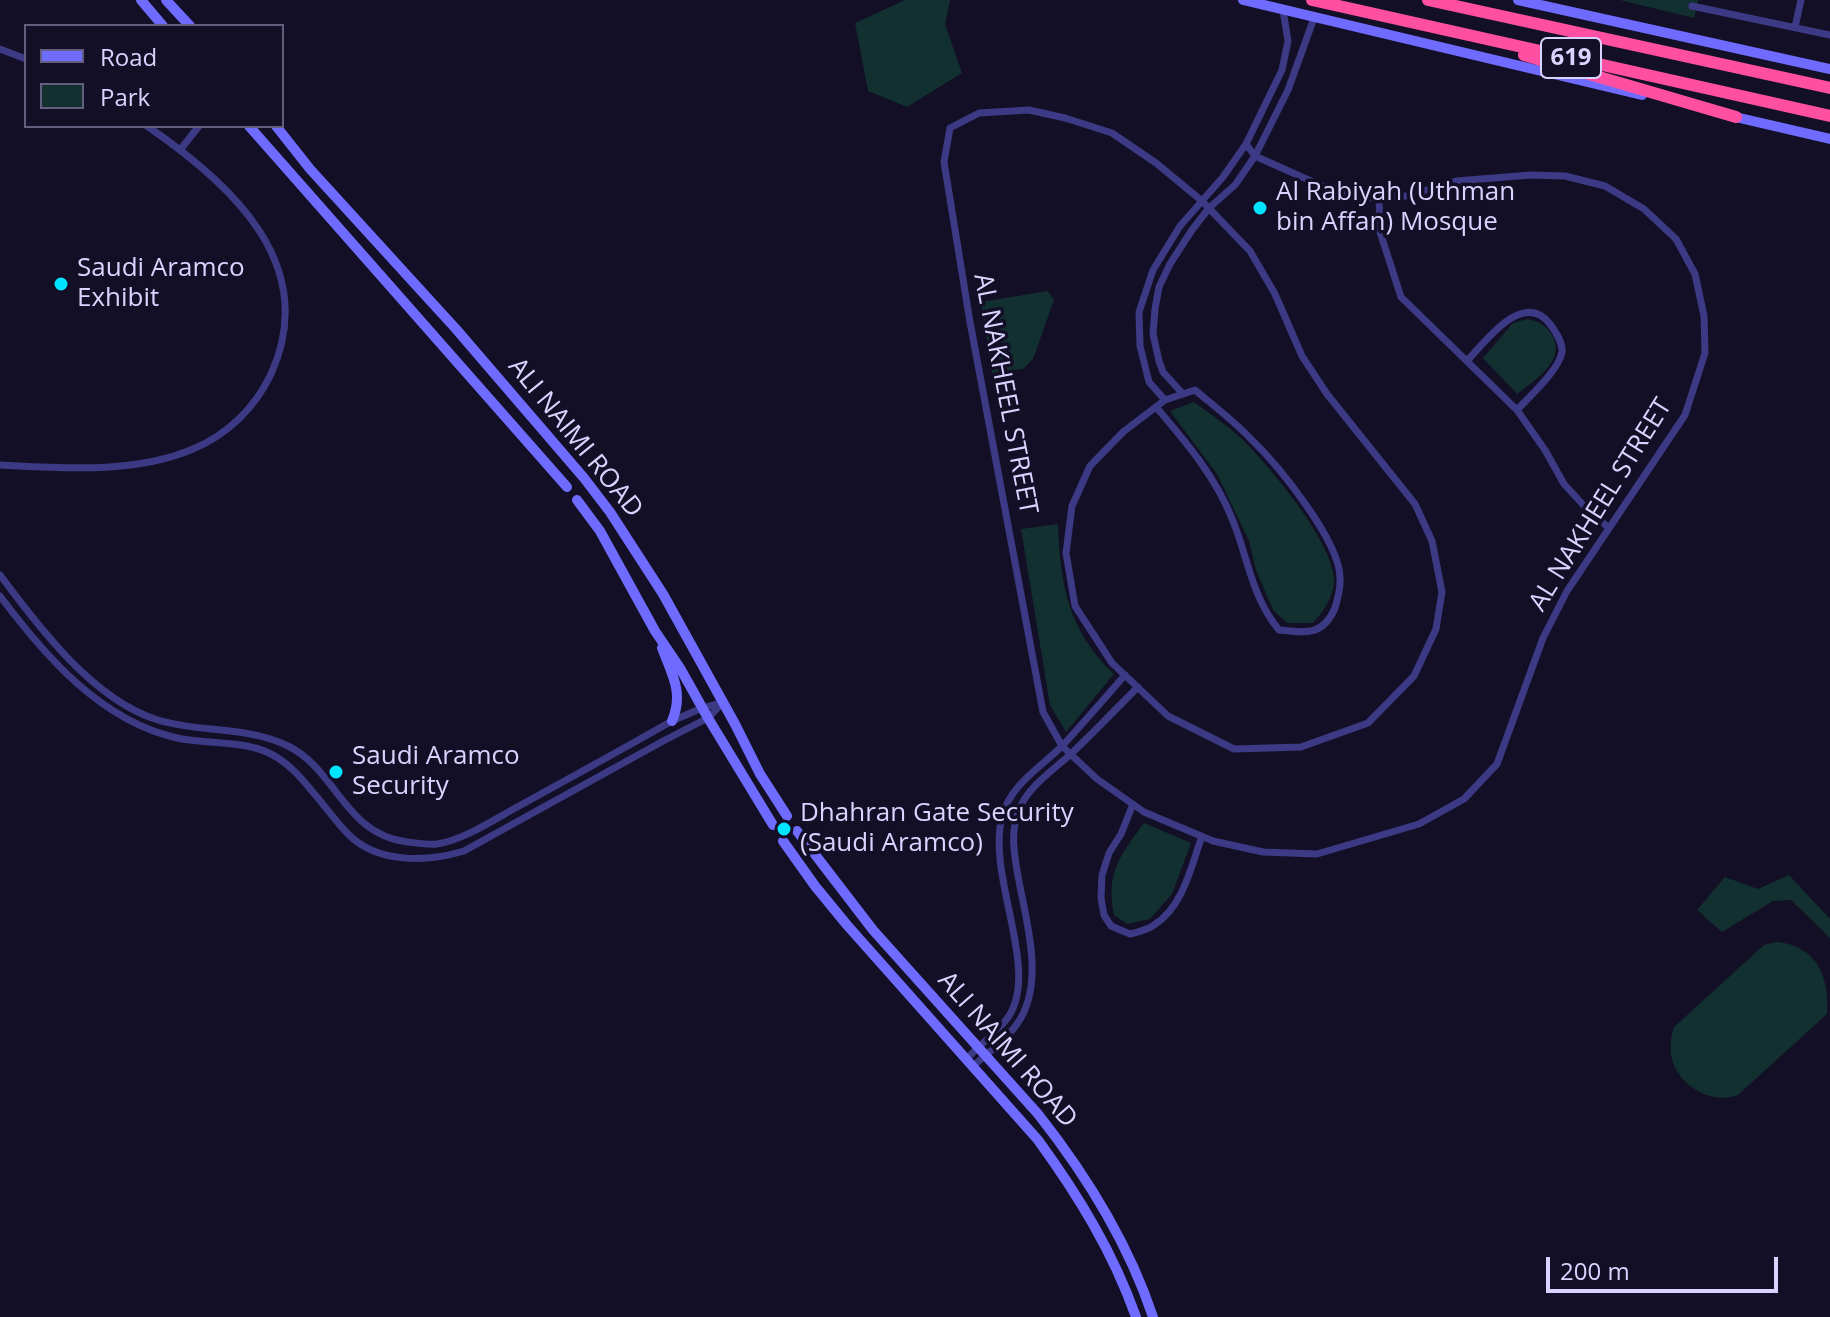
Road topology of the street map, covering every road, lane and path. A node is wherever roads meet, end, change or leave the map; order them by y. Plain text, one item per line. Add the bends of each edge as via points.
1 (141, 0) edge
2 (1243, 0) edge
3 (1312, 0) edge
4 (1428, 0) edge
5 (1518, 0) edge
6 (1801, 0) edge
7 (169, 2) edge
8 (1692, 6) dead end
9 (1283, 10) junction
10 (1314, 18) junction
11 (1410, 22) junction
12 (161, 24) edge
13 (188, 24) edge
14 (1795, 27) junction
15 (1830, 35) edge
16 (0, 49) edge
17 (24, 58) edge
18 (1830, 69) edge
19 (1830, 88) edge
20 (1830, 116) edge
21 (1736, 117) junction
22 (150, 128) edge
23 (197, 128) edge
24 (251, 128) edge
25 (278, 128) edge
26 (1830, 139) edge
27 (1246, 144) junction
28 (180, 150) junction
29 (1255, 156) junction
30 (1379, 198) junction
31 (1202, 201) junction
32 (1209, 208) junction
33 (1467, 361) junction
34 (1183, 394) junction
35 (1165, 400) junction
36 (1156, 407) junction
37 (1517, 410) junction
38 (3, 466) edge
39 (567, 487) dead end
40 (577, 500) dead end
41 (1609, 528) junction
42 (0, 575) edge
43 (0, 596) edge
44 (655, 631) junction
45 (1125, 675) junction
46 (1138, 687) junction
47 (723, 702) junction
48 (705, 713) junction
49 (672, 721) junction
50 (1062, 746) junction
51 (1071, 755) junction
52 (309, 761) junction
53 (299, 775) junction
54 (1133, 804) junction
55 (780, 805) junction
56 (766, 814) junction
57 (787, 816) dead end
58 (360, 822) junction
59 (773, 825) dead end
60 (797, 831) dead end
61 (349, 835) junction
62 (1202, 836) junction
63 (783, 841) dead end
64 (810, 849) junction
65 (796, 859) junction
66 (977, 1046) junction
67 (985, 1055) junction
68 (970, 1062) junction
69 (1136, 1317) edge
70 (1153, 1317) edge

1 - 12 main road
2 - 9 main road
3 - 11 highway, 619
4 - 19 highway, 619
5 - 18 main road
6 - 14 street
7 - 13 main road
8 - 14 street
9 - 10 main road
9 - 27 street via 1288,41 1282,70
10 - 21 main road
10 - 29 street via 1288,90
11 - 20 highway, 619
11 - 21 highway
14 - 15 street
16 - 17 street
21 - 26 main road
22 - 28 street
23 - 28 street
24 - 39 main road, ALI NAIMI ROAD
25 - 47 main road, ALI NAIMI ROAD via 601,500 663,594
27 - 29 street, AL NAKHEEL STREET
27 - 31 street
28 - 38 street via 246,211 274,258 285,306 283,333 263,390 227,429 177,455 64,469
29 - 30 street, AL NAKHEEL STREET via 1340,194
29 - 32 street via 1235,185
30 - 33 street via 1380,232 1401,297
30 - 41 street, AL NAKHEEL STREET via 1456,181 1565,176 1605,186 1644,209 1676,239 1695,274 1705,353 1685,415
31 - 32 street
31 - 35 street via 1153,270 1139,312 1149,382
31 - 50 street, AL NAKHEEL STREET via 1112,133 1065,118 1029,110 979,113 950,128 944,162 970,322 1043,712
32 - 34 street via 1170,264 1155,309 1159,361
32 - 46 street via 1250,251 1327,394 1415,504 1432,541 1442,592 1436,629 1414,676 1368,723 1301,747 1234,749 1168,716
33 - 37 street
33 - 37 street via 1508,319 1527,312 1543,317 1561,342 1562,353
34 - 35 street
34 - 36 street via 1195,390 1252,439 1283,474 1334,550 1341,575 1338,598 1329,622 1315,631 1279,630 1269,618 1212,478
35 - 36 street
36 - 45 street via 1090,466 1072,506 1066,553 1075,606
37 - 41 street via 1564,484
40 - 44 main road, ALI NAIMI ROAD via 606,540
41 - 62 street, AL NAKHEEL STREET via 1543,638 1497,764 1464,799 1419,824 1317,854 1263,852
42 - 52 street via 86,676 123,703 159,720 266,737
43 - 53 street via 78,685 118,715 178,738 266,752
44 - 48 main road, ALI NAIMI ROAD
44 - 49 main road via 676,685
45 - 46 street
45 - 50 street
46 - 51 street
47 - 48 street
47 - 55 main road, ALI NAIMI ROAD
48 - 49 street
48 - 56 main road, ALI NAIMI ROAD
48 - 61 street via 464,851 400,857
49 - 58 street via 453,840 397,841
50 - 51 street, AL NAKHEEL STREET
50 - 66 street via 1024,780 1002,817 999,863 1019,988 1007,1020
51 - 54 street, AL NAKHEEL STREET
51 - 67 street via 1020,806 1014,826 1032,988 1017,1025
52 - 53 street via 309,773
52 - 58 street
53 - 61 street
54 - 62 street, AL NAKHEEL STREET
54 - 62 street via 1102,875 1101,898 1111,926 1130,934 1154,926 1172,909
55 - 56 main road via 777,816
55 - 57 main road, ALI NAIMI ROAD
56 - 59 main road, ALI NAIMI ROAD
58 - 61 street via 351,824
60 - 64 main road, ALI NAIMI ROAD
63 - 65 main road, ALI NAIMI ROAD
64 - 65 main road via 798,848
64 - 66 main road, ALI NAIMI ROAD via 873,930
65 - 68 main road, ALI NAIMI ROAD via 847,925
66 - 67 main road, ALI NAIMI ROAD
66 - 68 street
67 - 68 street
67 - 70 main road, ALI NAIMI ROAD via 1038,1114 1095,1193 1123,1243
68 - 69 main road, ALI NAIMI ROAD via 1074,1191

